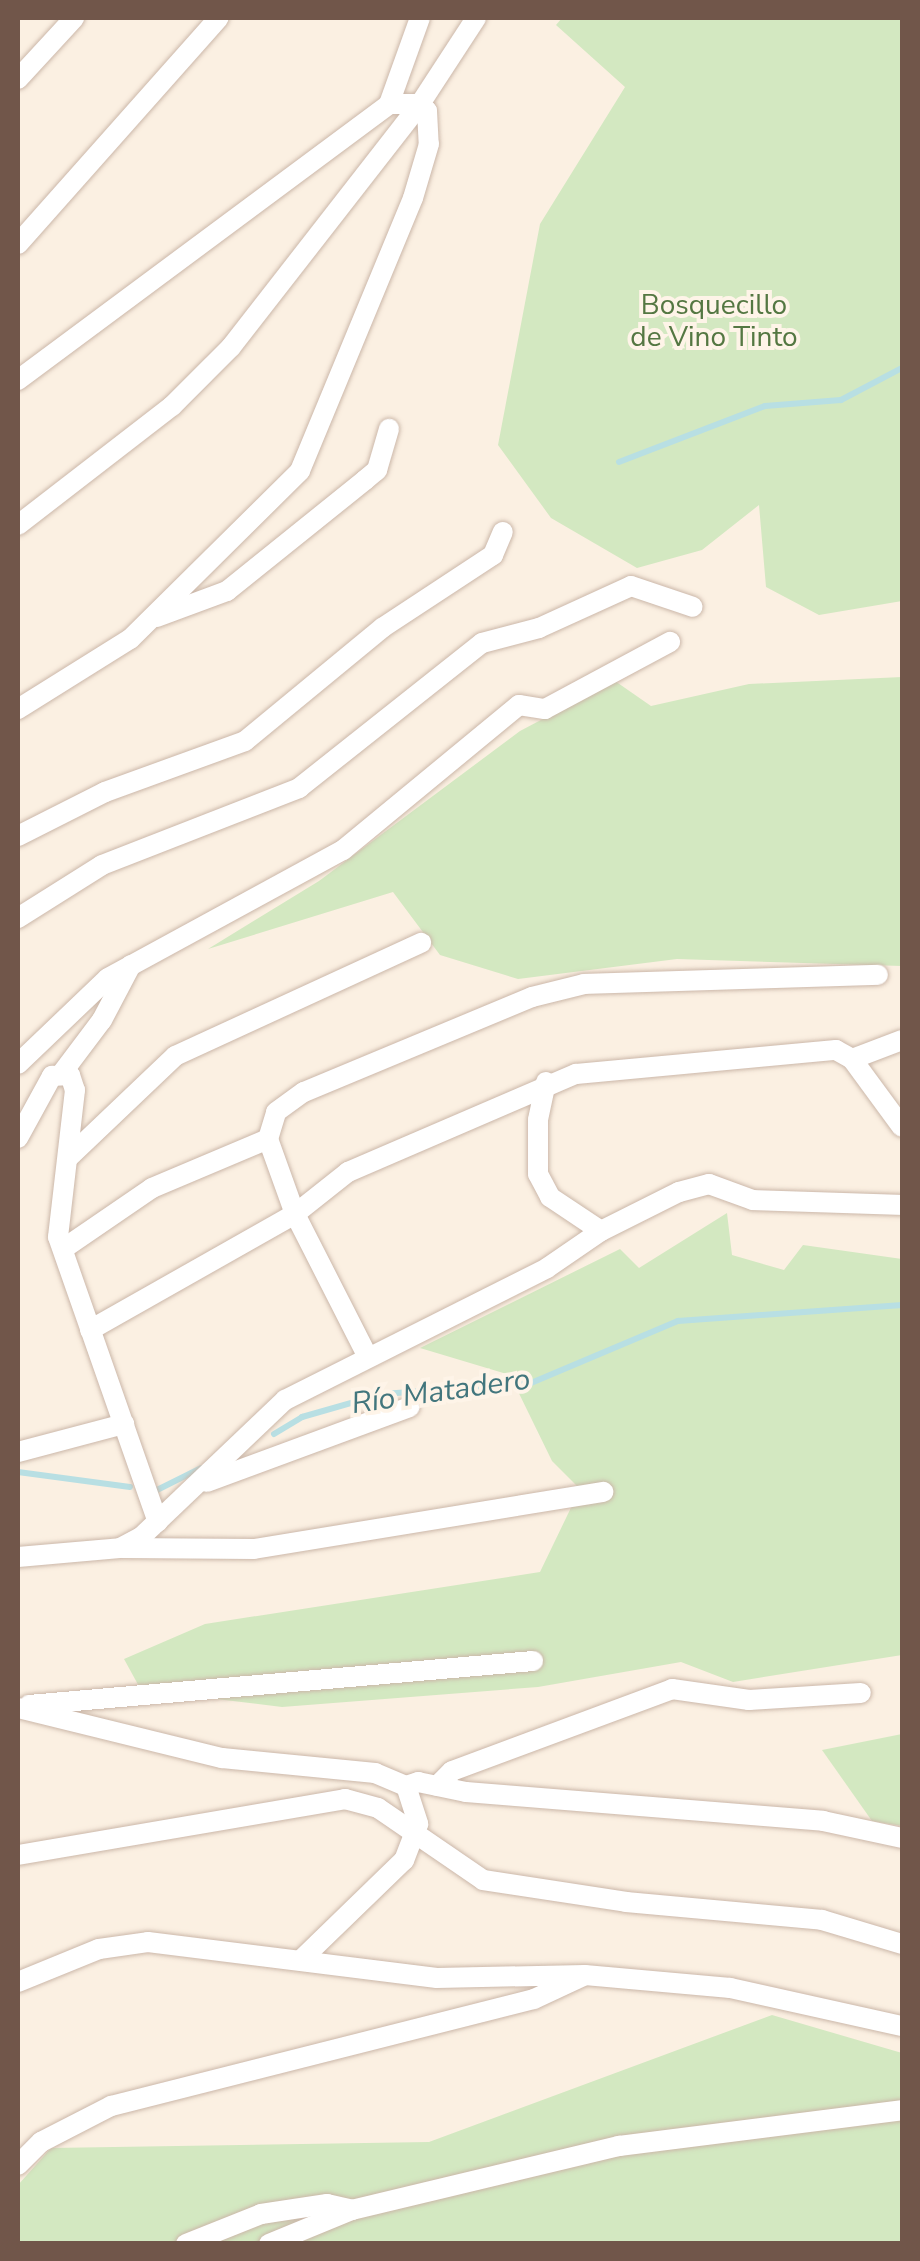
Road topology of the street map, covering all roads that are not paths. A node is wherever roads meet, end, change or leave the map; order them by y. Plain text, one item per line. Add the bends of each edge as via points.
1 (74, 18) edge
2 (219, 18) edge
3 (420, 18) edge
4 (476, 18) edge
5 (18, 79) edge
6 (389, 104) junction
7 (420, 104) junction
8 (18, 244) edge
9 (18, 380) edge
10 (389, 428) dead end
11 (18, 525) edge
12 (503, 532) dead end
13 (693, 607) dead end
14 (155, 617) junction
15 (670, 642) dead end
16 (18, 709) edge
17 (18, 836) edge
18 (18, 918) edge
19 (421, 943) dead end
20 (132, 963) junction
21 (878, 975) dead end
22 (902, 1040) edge
23 (852, 1059) junction
24 (18, 1064) edge
25 (62, 1072) junction
26 (546, 1082) junction
27 (902, 1128) edge
28 (18, 1138) edge
29 (268, 1138) junction
30 (68, 1158) junction
31 (902, 1205) edge
32 (295, 1214) junction
33 (601, 1231) junction
34 (62, 1249) junction
35 (90, 1330) junction
36 (368, 1357) junction
37 (410, 1407) dead end
38 (124, 1424) junction
39 (18, 1452) edge
40 (196, 1486) junction
41 (603, 1492) dead end
42 (158, 1522) junction
43 (120, 1548) junction
44 (18, 1557) edge
45 (533, 1661) dead end
46 (861, 1693) dead end
47 (18, 1707) edge
48 (406, 1786) junction
49 (437, 1786) junction
50 (417, 1834) junction
51 (902, 1838) edge
52 (18, 1855) edge
53 (902, 1944) edge
54 (302, 1959) junction
55 (585, 1975) junction
56 (18, 1982) edge
57 (902, 2026) edge
58 (902, 2110) edge
59 (18, 2166) edge
60 (352, 2210) junction
61 (186, 2244) edge
62 (269, 2244) edge

1 - 5 street
2 - 8 street
3 - 6 street
4 - 7 street
6 - 7 street
6 - 9 street
7 - 11 street via 231,347 172,406
7 - 14 street via 430,123 429,144 413,198 300,470
10 - 14 street via 377,470 350,492 226,592
12 - 17 street via 493,555 382,628 245,741 105,792
13 - 18 street via 631,586 538,628 482,643 299,788 102,865
14 - 16 street
15 - 20 street via 545,709 519,705 343,850
19 - 30 street via 176,1056
20 - 24 street via 82,998
20 - 25 street via 102,1020
21 - 29 street via 584,984 532,997 304,1092 276,1112
22 - 23 street
23 - 26 street via 836,1050 645,1063
23 - 27 street
25 - 28 street via 50,1080
25 - 30 street via 76,1084
26 - 32 street via 471,1124 348,1172
26 - 33 street via 538,1174 550,1197
29 - 32 street
29 - 34 street via 152,1188
30 - 34 street
31 - 33 street via 754,1200 699,1184
32 - 35 street
32 - 36 street
33 - 36 street via 547,1268
34 - 35 street
35 - 38 street
36 - 40 street via 284,1400
37 - 40 street
38 - 39 street
38 - 42 street
40 - 42 street
41 - 43 street via 254,1549
42 - 43 street
43 - 44 street
45 - 47 street
46 - 49 street via 749,1700 672,1689 452,1771
47 - 48 street via 222,1758 375,1772
48 - 49 street
48 - 50 street
49 - 51 street via 823,1821
50 - 52 street via 378,1808 345,1800
50 - 53 street via 461,1869 508,1886 822,1920
50 - 54 street via 396,1871
54 - 55 street via 437,1978
54 - 56 street via 148,1942 100,1948
55 - 57 street via 766,1993
55 - 59 street via 534,1999 110,2106 41,2142
58 - 60 street via 619,2146
60 - 61 street via 295,2207
60 - 62 street

